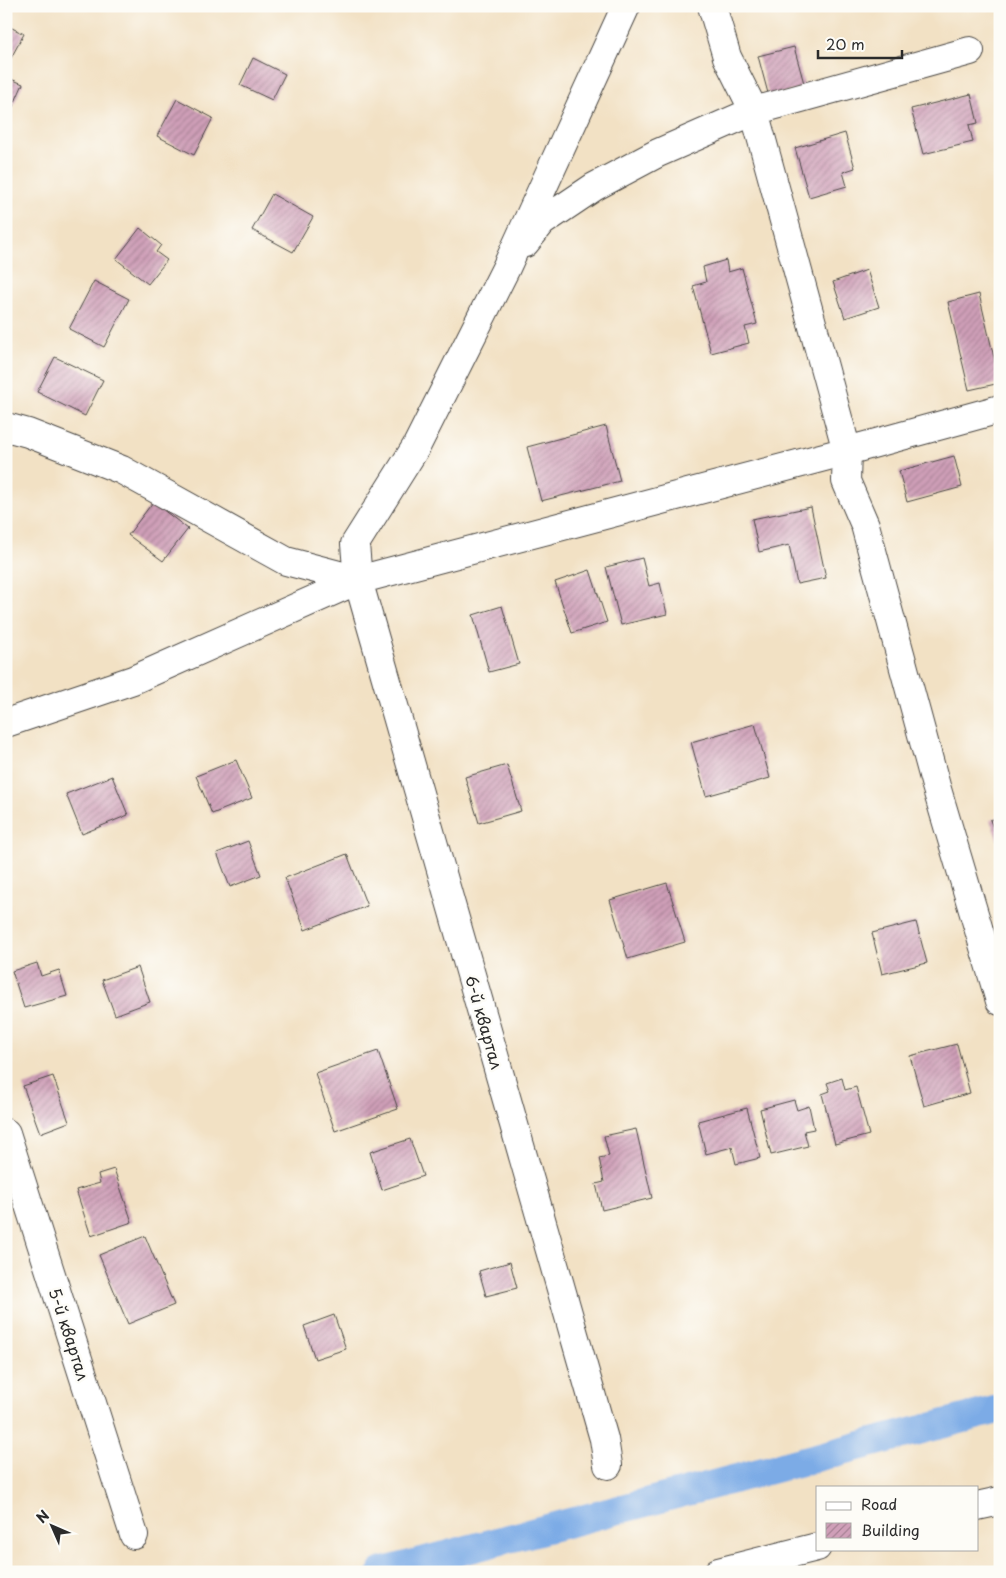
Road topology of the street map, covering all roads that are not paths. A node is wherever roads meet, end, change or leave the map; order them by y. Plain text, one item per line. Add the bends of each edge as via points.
1 (626, 6) edge
2 (712, 6) edge
3 (970, 51) dead end
4 (754, 111) junction
5 (506, 268) junction
6 (1000, 409) edge
7 (6, 427) edge
8 (847, 451) junction
9 (358, 580) junction
10 (6, 723) edge
11 (1000, 1001) edge
12 (6, 1133) edge
13 (608, 1465) dead end
14 (1000, 1501) edge
15 (978, 1506) edge
16 (134, 1535) dead end
17 (816, 1547) edge
18 (718, 1572) edge

1 - 5 street
2 - 4 street via 727,57
3 - 4 street
4 - 5 street via 658,153 594,187 542,222
4 - 8 street
5 - 9 street, 6-й квартал via 416,447 355,544
6 - 8 street
7 - 9 street via 122,470 286,561
8 - 9 street
8 - 11 street via 846,481 865,525 936,786
9 - 10 street via 133,680
9 - 13 street, 6-й квартал via 604,1439
12 - 16 street, 5-й квартал
14 - 15 street
17 - 18 street

